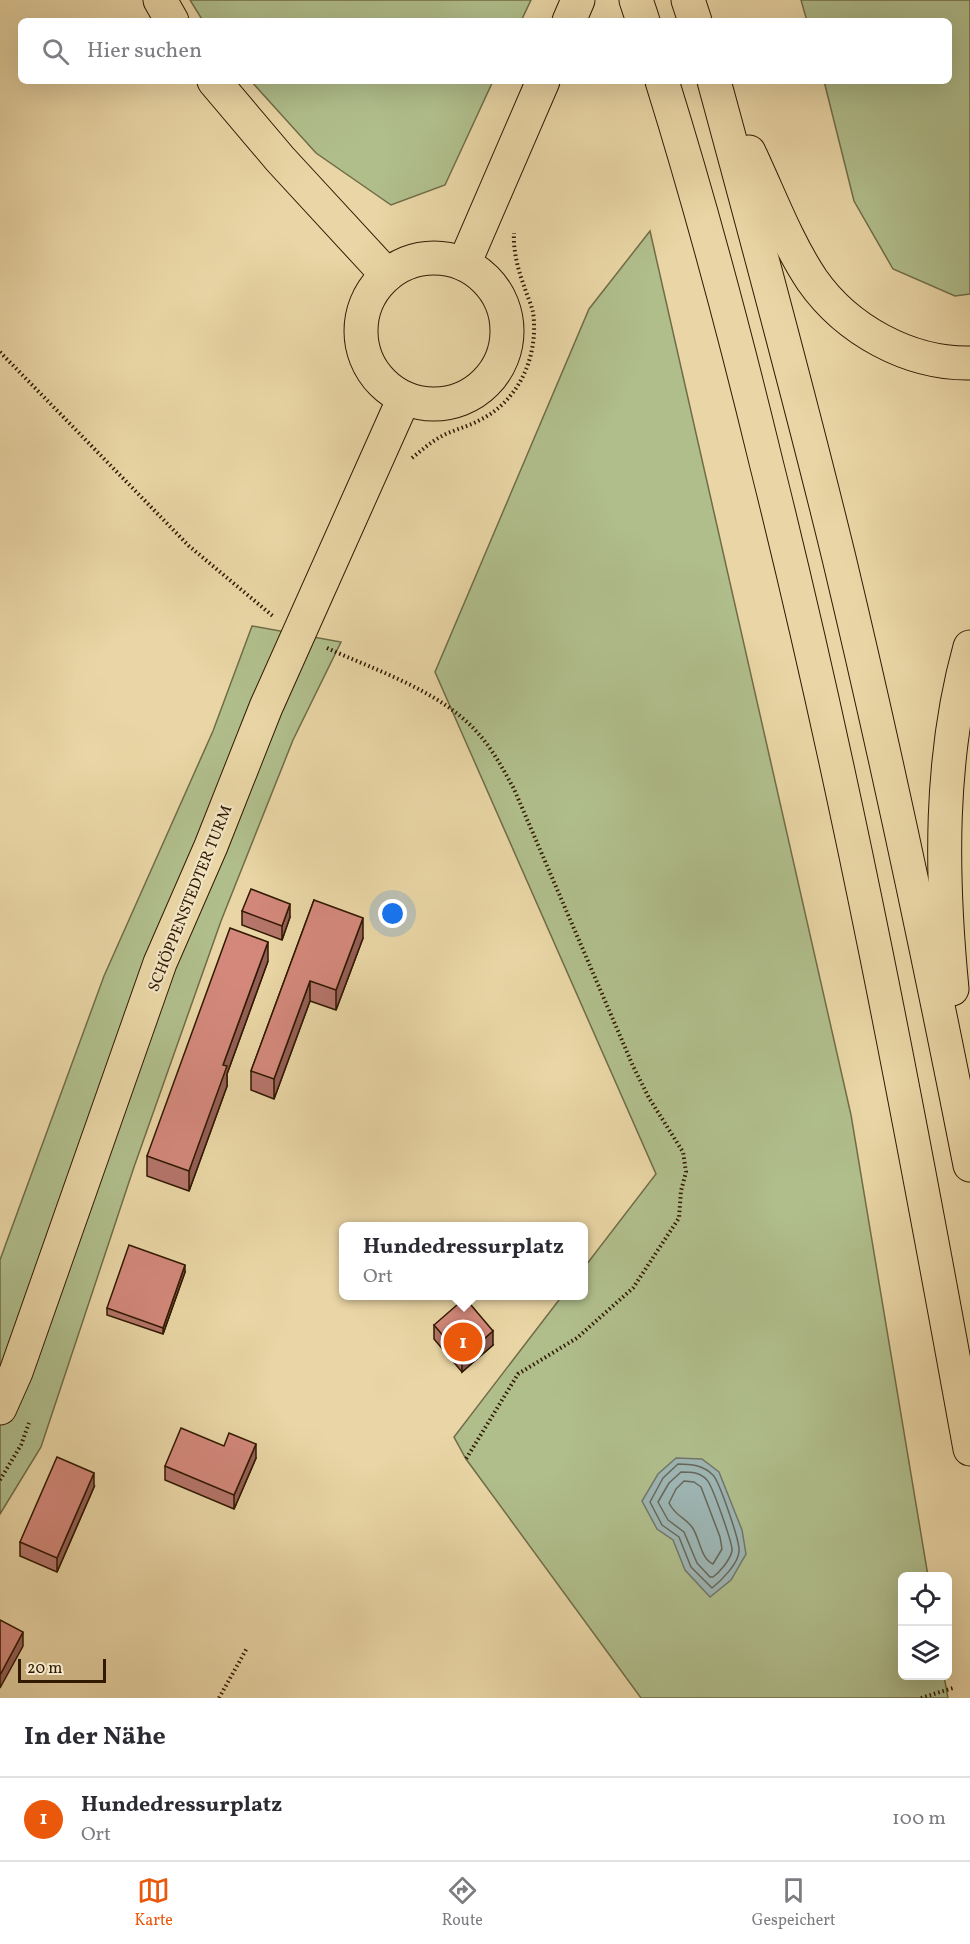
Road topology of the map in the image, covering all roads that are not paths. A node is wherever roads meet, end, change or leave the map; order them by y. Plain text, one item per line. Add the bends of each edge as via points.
1 (160, 0) edge
2 (578, 0) edge
3 (636, 0) edge
4 (688, 0) edge
5 (170, 18) edge
6 (569, 18) edge
7 (642, 18) edge
8 (694, 18) edge
9 (217, 84) edge
10 (542, 84) edge
11 (716, 84) edge
12 (716, 84) edge
13 (665, 92) edge
14 (464, 264) junction
15 (387, 275) junction
16 (970, 363) edge
17 (404, 398) junction
18 (970, 647) edge
19 (968, 1156) edge
20 (0, 1408) edge
21 (970, 1449) edge

1 - 5 main road
2 - 6 main road
3 - 7 main road
4 - 8 main road
9 - 15 main road
10 - 14 main road
11 - 16 main road via 799,259 830,302 850,320 893,346 939,361
12 - 19 main road via 839,558
13 - 21 main road via 736,340 836,755 918,1163
14 - 15 main road via 448,259 416,260
14 - 17 main road via 492,286 501,301 507,336 497,369 472,394 456,401 438,404
15 - 17 main road via 376,287 363,316 363,349 378,378
17 - 20 main road, SCHÖPPENSTEDTER TURM via 266,707 160,963
18 - 19 main road via 954,715 946,804 946,932

